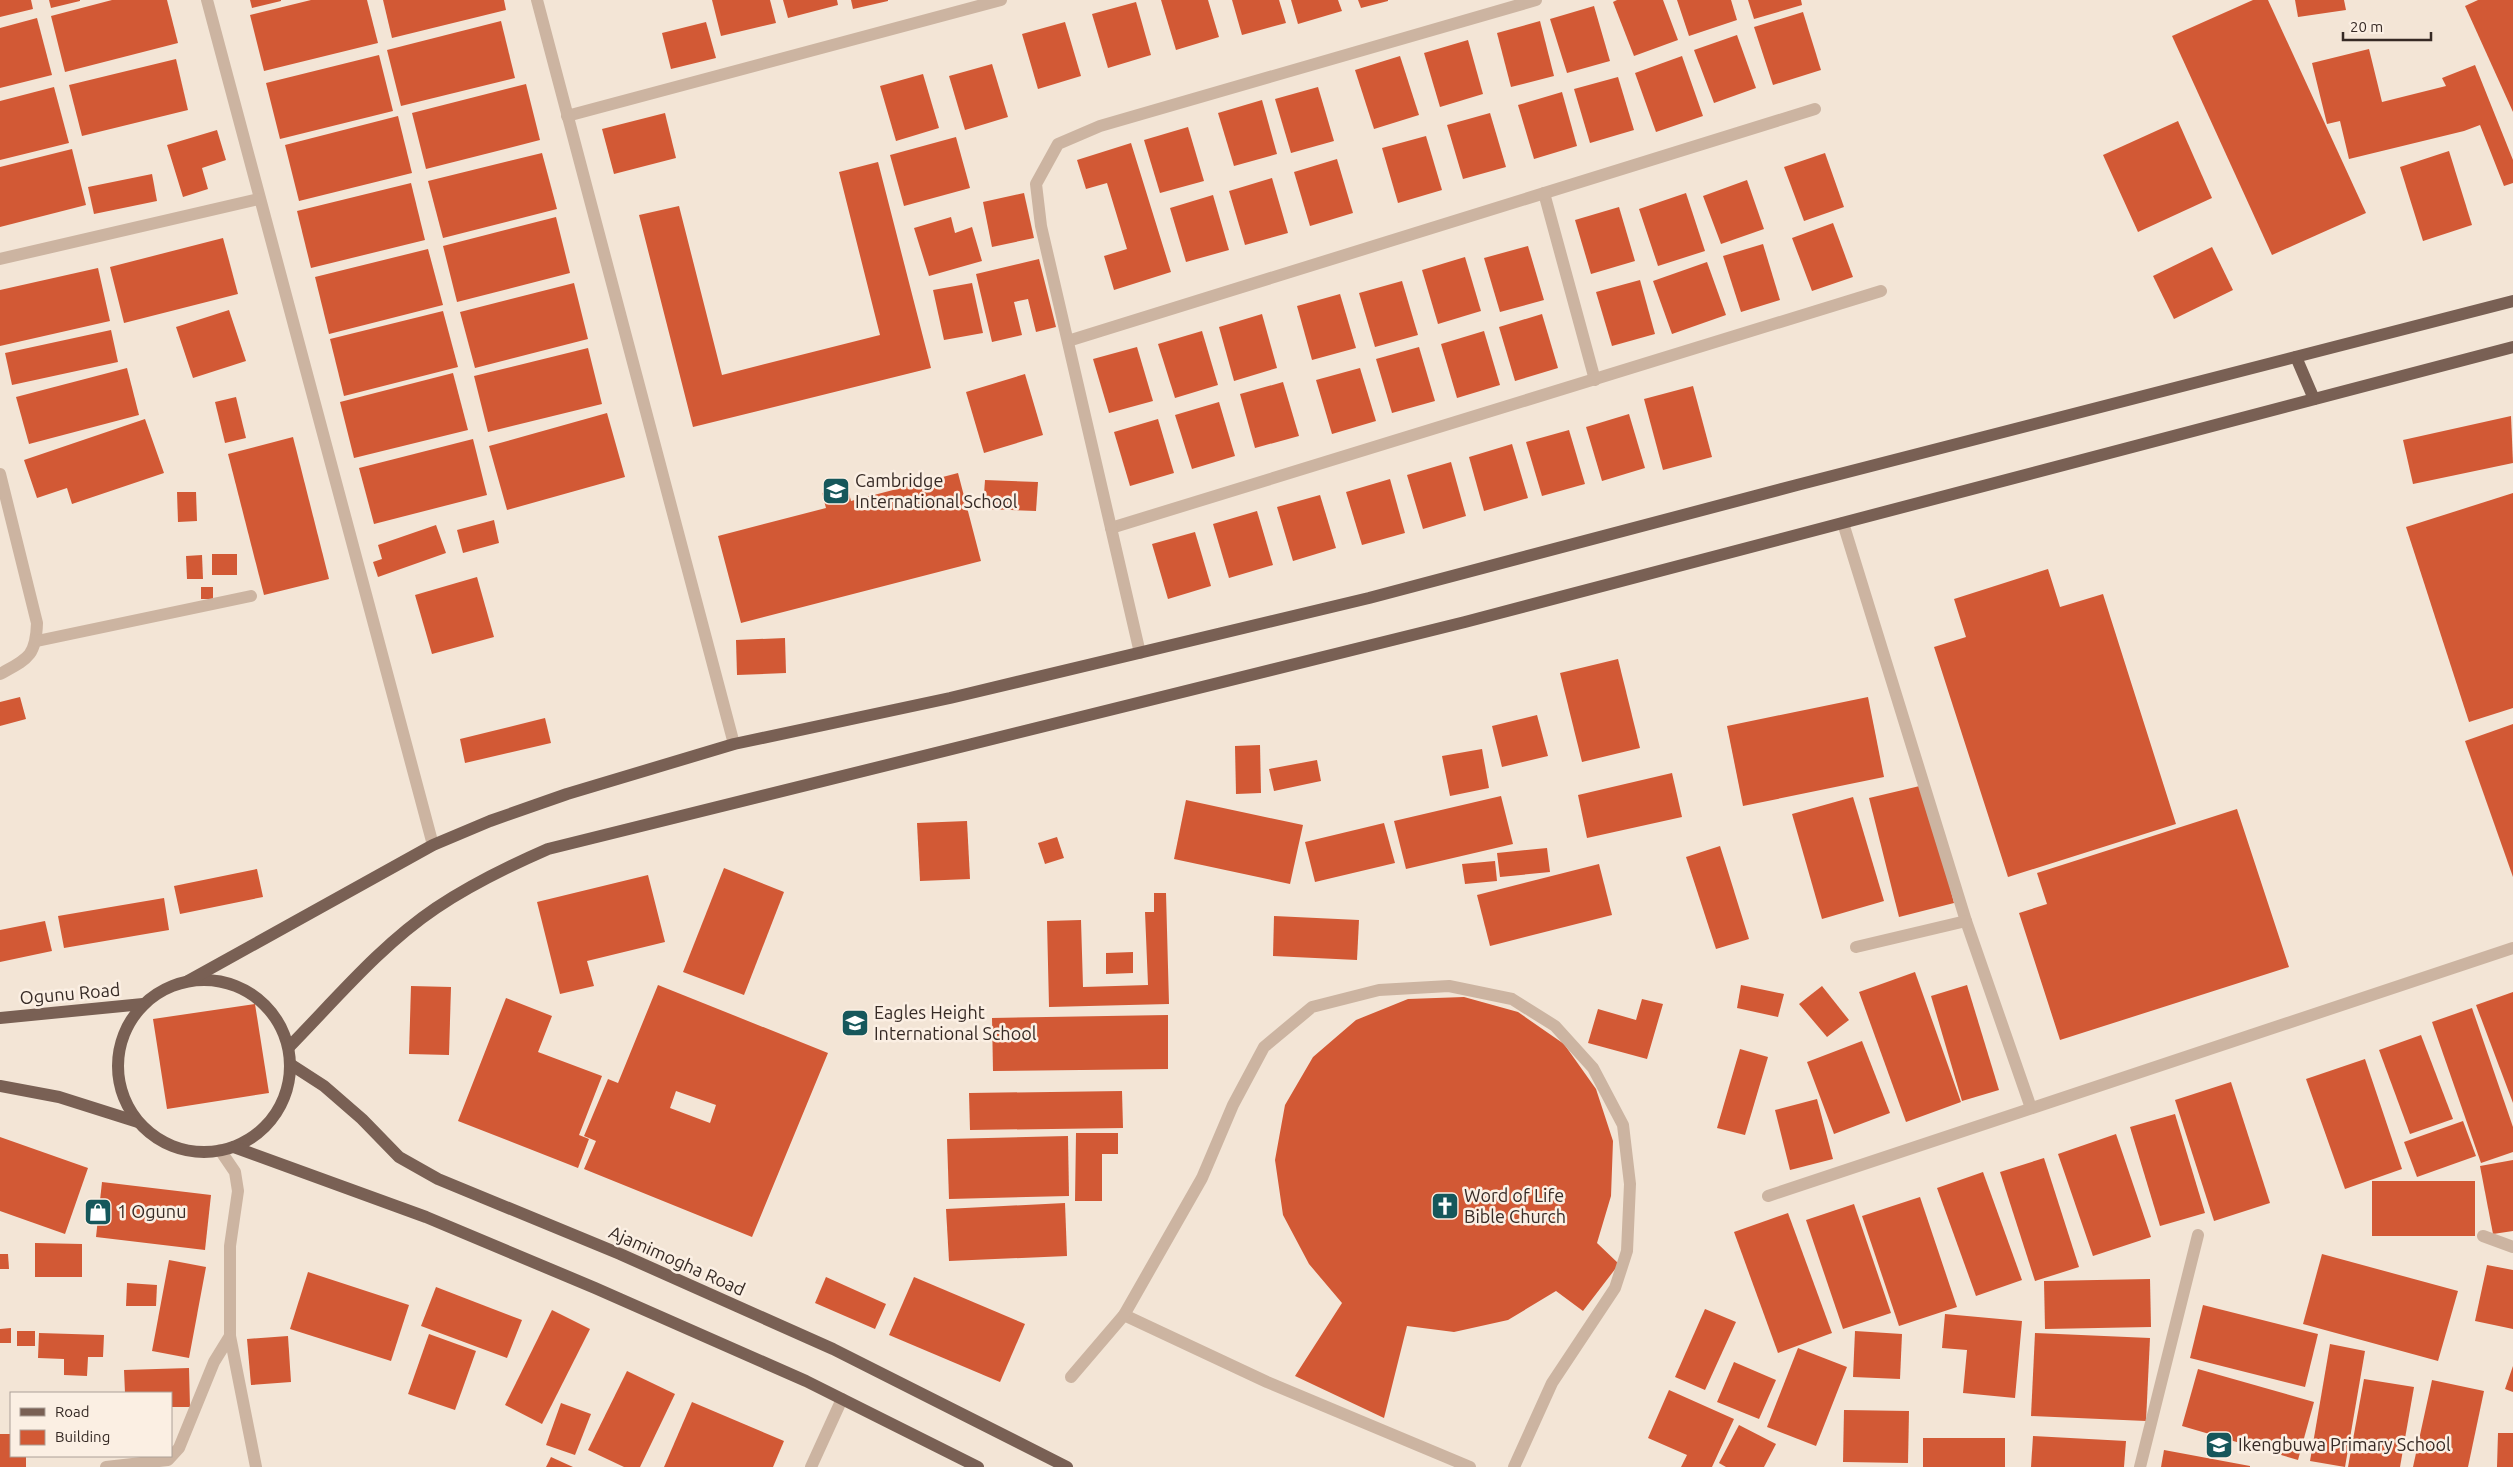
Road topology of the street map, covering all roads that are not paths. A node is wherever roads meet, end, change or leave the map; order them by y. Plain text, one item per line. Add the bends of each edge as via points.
1 (207, 0) edge
2 (537, 0) edge
3 (1001, 0) edge
4 (1536, 0) edge
5 (1815, 109) dead end
6 (567, 116) junction
7 (1544, 193) junction
8 (259, 199) junction
9 (0, 259) edge
10 (1881, 291) dead end
11 (2513, 301) edge
12 (1068, 341) junction
13 (2513, 347) edge
14 (2296, 357) junction
15 (1595, 380) junction
16 (2314, 400) junction
17 (0, 474) edge
18 (1843, 523) junction
19 (1111, 528) junction
20 (251, 596) dead end
21 (37, 641) junction
22 (1140, 652) junction
23 (0, 674) edge
24 (734, 744) junction
25 (433, 845) junction
26 (1966, 921) junction
27 (1856, 947) dead end
28 (2513, 948) edge
29 (188, 981) junction
30 (143, 1004) junction
31 (0, 1018) edge
32 (288, 1047) junction
33 (290, 1064) junction
34 (0, 1086) edge
35 (2031, 1108) junction
36 (138, 1122) junction
37 (234, 1146) junction
38 (220, 1150) junction
39 (1768, 1196) dead end
40 (2198, 1235) dead end
41 (2483, 1236) dead end
42 (2513, 1247) edge
43 (1124, 1315) junction
44 (230, 1336) junction
45 (1071, 1377) dead end
46 (842, 1399) junction
47 (172, 1456) edge
48 (171, 1457) edge
49 (106, 1467) edge
50 (256, 1467) edge
51 (810, 1467) edge
52 (978, 1467) edge
53 (1067, 1467) edge
54 (1470, 1467) edge
55 (1514, 1467) edge
56 (2140, 1467) edge

1 - 8 street
2 - 6 street
3 - 6 street
4 - 12 street via 1100,126 1058,144 1036,184 1041,226
5 - 7 street
6 - 24 street
7 - 12 street
7 - 15 street
8 - 9 street
8 - 25 street
10 - 15 street
11 - 14 main road
12 - 19 street
13 - 16 main road
14 - 16 main road
14 - 22 main road via 1369,598
15 - 19 street
16 - 18 main road
17 - 21 street via 37,624
18 - 26 street
18 - 32 main road via 1446,627 548,849 487,876 435,908 387,947
19 - 22 street
20 - 21 street
21 - 23 street via 28,658
22 - 24 main road via 950,698
24 - 25 main road via 567,794
25 - 29 main road
26 - 27 street
26 - 35 street
28 - 35 street
29 - 30 main road via 163,990
29 - 32 main road via 220,981 252,994 275,1017
30 - 31 main road, Ogunu Road
30 - 36 main road via 127,1025 118,1050 118,1075 124,1100
32 - 33 main road
33 - 37 main road via 287,1090 276,1114 258,1133
33 - 53 main road, Ajamimogha Road via 324,1086 399,1157 438,1179 620,1254 833,1349
34 - 36 main road via 59,1097
35 - 39 street
36 - 38 main road via 155,1137 175,1147 197,1152
37 - 38 main road
37 - 46 main road via 435,1220
38 - 44 street via 235,1172 238,1191 230,1246
40 - 56 street
41 - 42 street
43 - 45 street
43 - 54 street via 1267,1382
43 - 55 street via 1202,1178 1233,1105 1264,1047 1312,1007 1378,990 1449,986 1512,999 1555,1026 1593,1068 1623,1125 1630,1184 1627,1251 1615,1288 1552,1383
44 - 47 street via 214,1362 179,1448
44 - 50 street
46 - 51 street
46 - 52 main road
48 - 49 street via 168,1460

